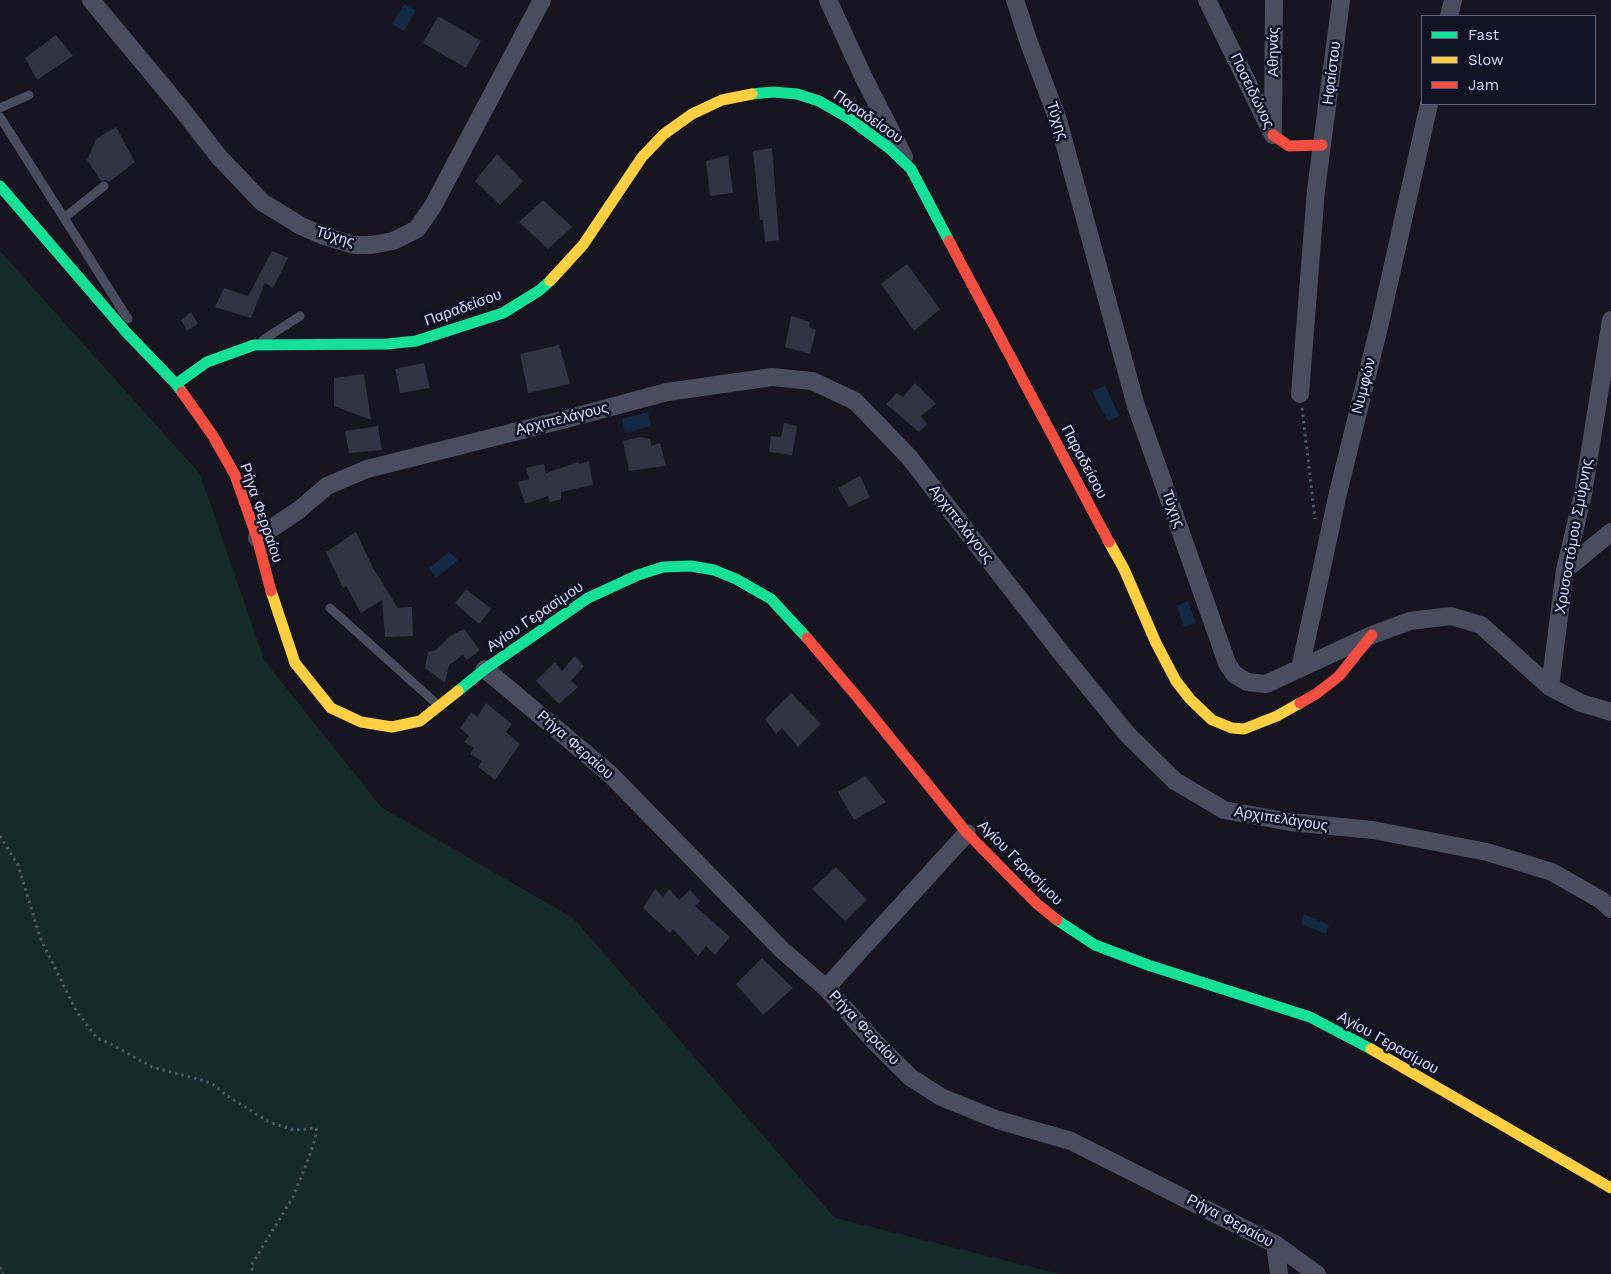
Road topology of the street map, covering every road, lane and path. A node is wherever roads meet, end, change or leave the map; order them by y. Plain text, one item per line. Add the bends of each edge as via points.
1 (91, 0) edge
2 (542, 0) edge
3 (828, 0) edge
4 (1015, 0) edge
5 (1207, 0) edge
6 (1274, 0) edge
7 (1341, 0) edge
8 (1452, 0) edge
9 (1449, 15) edge
10 (29, 96) dead end
11 (1429, 105) edge
12 (0, 108) edge
13 (0, 117) edge
14 (1273, 135) junction
15 (1322, 146) junction
16 (911, 169) junction
17 (0, 186) edge
18 (104, 186) dead end
19 (64, 218) junction
20 (300, 316) dead end
21 (1611, 320) edge
22 (254, 345) junction
23 (161, 369) junction
24 (176, 384) junction
25 (1300, 394) joint
26 (1316, 525) dead end
27 (1611, 532) edge
28 (257, 538) junction
29 (1565, 570) junction
30 (330, 608) dead end
31 (1372, 635) junction
32 (486, 669) junction
33 (1300, 669) junction
34 (1550, 687) junction
35 (440, 706) junction
36 (1611, 712) edge
37 (967, 833) junction
38 (0, 836) edge
39 (1611, 909) edge
40 (826, 988) junction
41 (1611, 1188) edge
42 (1275, 1244) junction
43 (0, 1267) edge
44 (3, 1274) edge
45 (254, 1274) edge
46 (1279, 1274) edge
47 (1317, 1274) edge

1 - 2 street, Τύχης via 180,106 218,157 262,202 324,236 354,245 371,245 393,241 417,229 433,206
3 - 16 street
4 - 33 street, Τύχης via 1058,120 1136,406 1227,663 1234,674 1247,682 1266,684
5 - 14 street, Ποσειδώνος
6 - 14 street, Αθηνάς
7 - 15 street, Ηφαίστου
8 - 9 street
10 - 12 lane
11 - 33 street, Νυμφών
13 - 19 lane
14 - 15 street, Ποσειδώνος via 1289,146
15 - 25 street, Ηφαίστου
16 - 22 street, Παραδείσου via 850,119 819,101 797,94 773,92 722,100 692,114 664,134 642,157 612,205 562,269 540,290 503,313 416,341
16 - 31 street, Παραδείσου via 1124,569 1168,666 1190,699 1212,720 1244,729 1277,716 1316,694 1339,676
17 - 23 street, Ρήγα Φερραίου
18 - 19 lane
19 - 23 lane
20 - 22 lane
21 - 29 street, Χρυσοστόμου Σμύρνης via 1582,494
22 - 24 street, Παραδείσου via 207,362
23 - 24 street, Ρήγα Φερραίου
24 - 28 street, Ρήγα Φερραίου via 213,436 235,475
25 - 26 path
27 - 29 street
28 - 35 street, Ρήγα Φερραίου via 275,606 296,664 332,708 361,722 392,727 420,720
28 - 39 street, Αρχιπελάγους via 299,510 327,486 366,469 667,392 772,377 812,381 856,401 909,457 1127,734 1175,781 1224,810 1290,822 1373,830 1487,852 1552,872
29 - 34 street, Χρυσοστόμου Σμύρνης
30 - 35 lane
31 - 33 street, Τύχης
31 - 34 street, Τύχης via 1410,621 1451,616 1481,625
32 - 35 street, Ρήγα Φερραίου
32 - 37 street, Αγίου Γερασίμου via 588,598 638,575 663,567 691,566 714,570 736,578 771,599 858,698
32 - 40 street, Ρήγα Φεραίου via 610,774 782,950
34 - 36 street via 1581,703
37 - 40 street
37 - 41 street, Αγίου Γερασίμου via 1036,904 1095,945 1310,1018 1390,1059
38 - 45 path via 18,865 40,938 77,1012 97,1038 152,1067 214,1084 269,1122 294,1130 316,1128 308,1160 293,1197 250,1266
40 - 42 street, Ρήγα Φεραίου via 910,1077 941,1097 998,1120 1071,1141
42 - 46 street
42 - 47 street, Ρήγα Φεραίου
43 - 44 path

